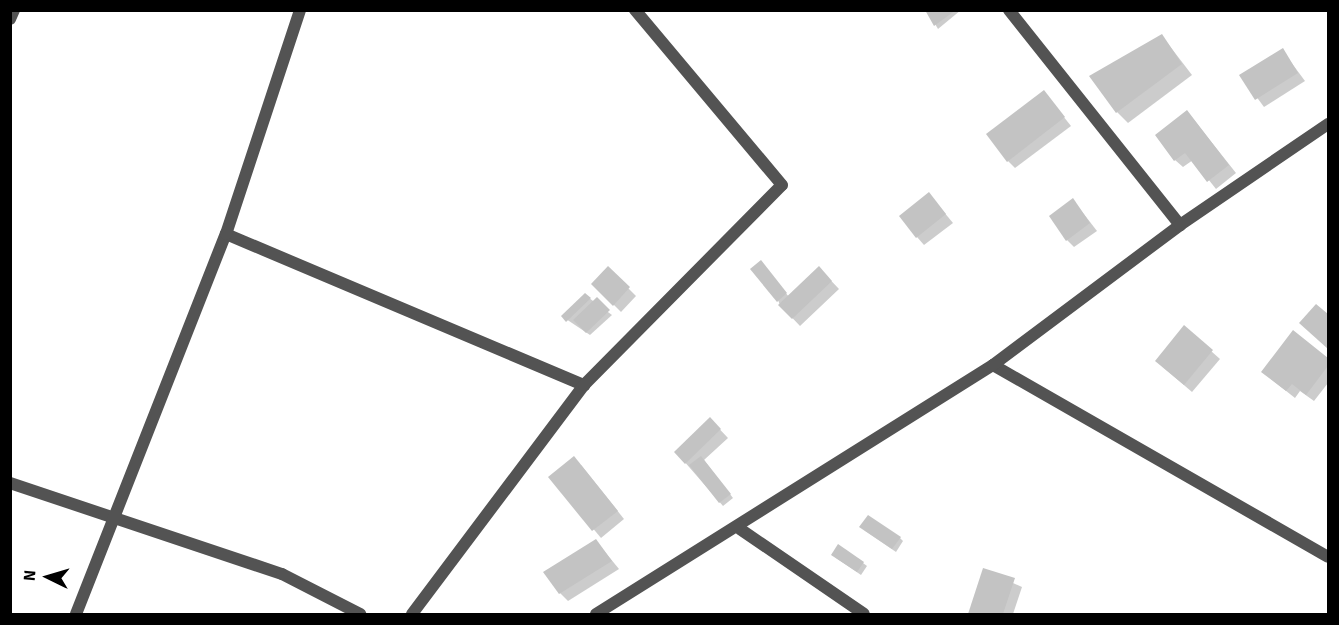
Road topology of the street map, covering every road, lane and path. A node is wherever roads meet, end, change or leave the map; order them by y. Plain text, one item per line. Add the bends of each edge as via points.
1 (14, 10) edge
2 (300, 10) edge
3 (635, 10) edge
4 (1009, 10) edge
5 (10, 19) edge
6 (1329, 124) edge
7 (1180, 225) junction
8 (226, 234) junction
9 (993, 365) junction
10 (584, 385) junction
11 (10, 483) edge
12 (114, 521) junction
13 (740, 529) junction
14 (1329, 557) edge
15 (76, 615) edge
16 (360, 615) edge
17 (412, 615) edge
18 (596, 615) edge
19 (864, 615) edge

1 - 5 street
2 - 8 street
3 - 10 street via 782,184
4 - 7 street
6 - 7 street
7 - 9 street
8 - 10 street
8 - 12 street
9 - 13 street
9 - 14 street
10 - 17 street
11 - 12 street
12 - 15 street
12 - 16 street via 282,574
13 - 18 street
13 - 19 street

